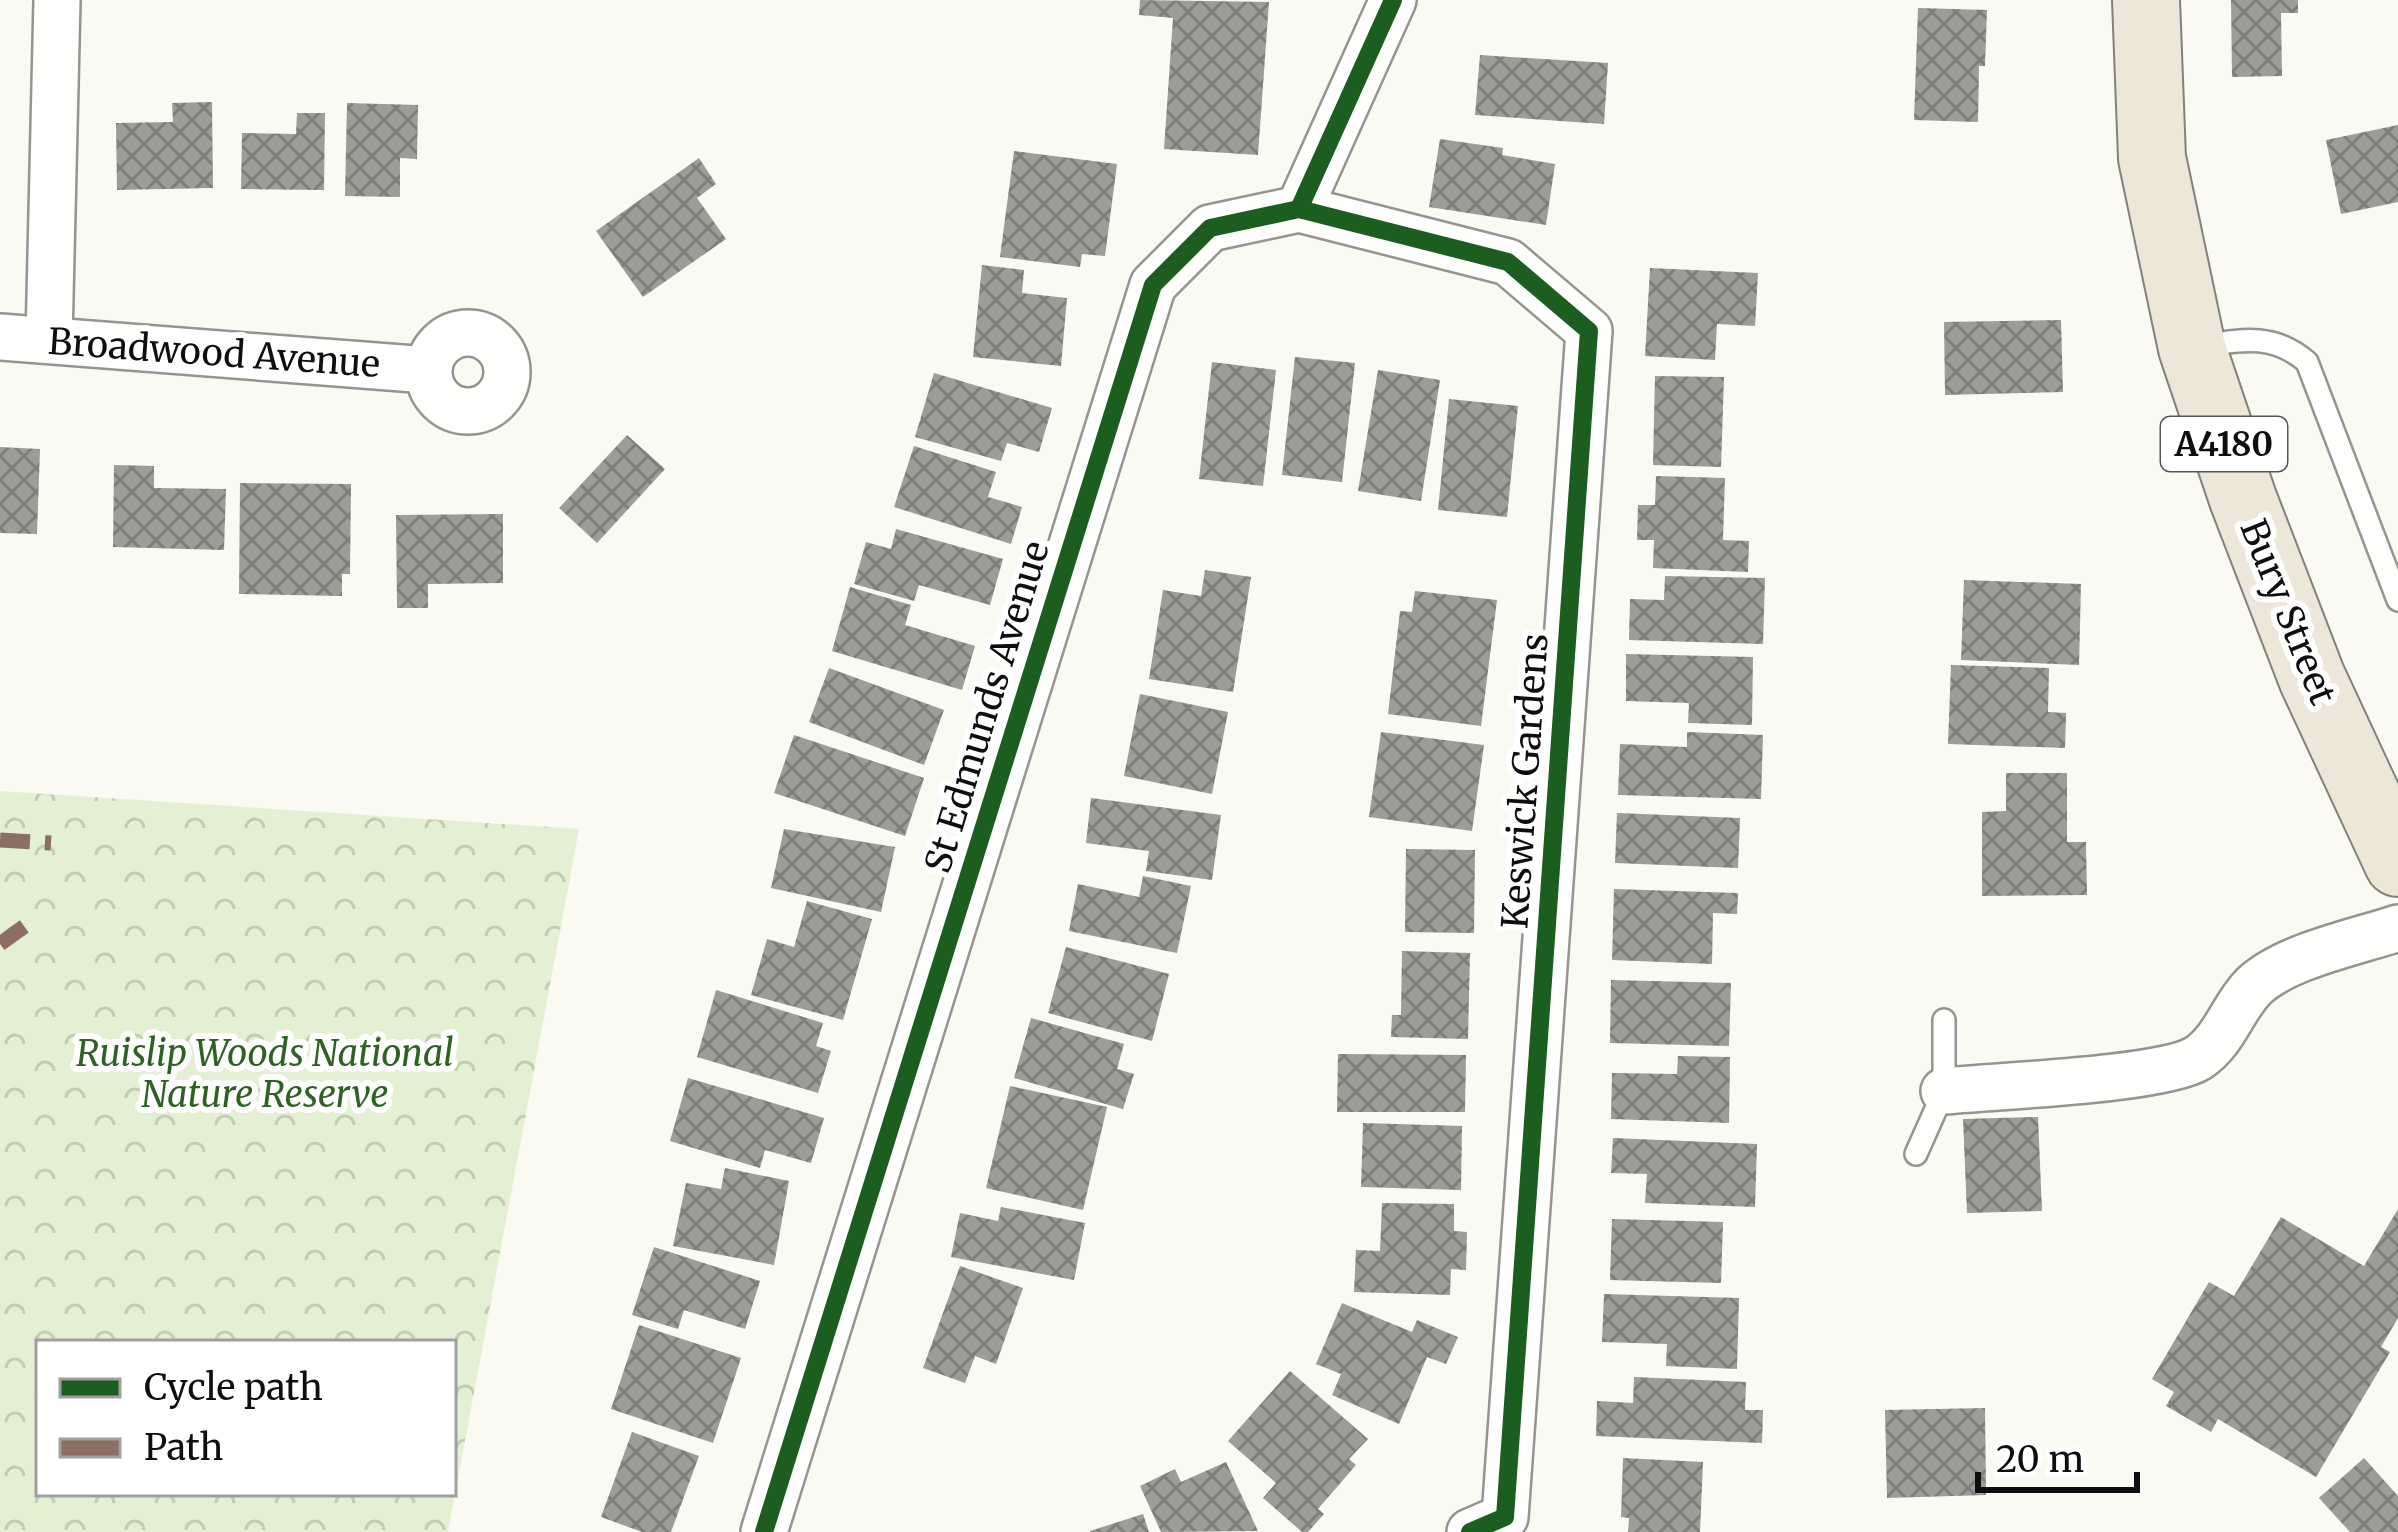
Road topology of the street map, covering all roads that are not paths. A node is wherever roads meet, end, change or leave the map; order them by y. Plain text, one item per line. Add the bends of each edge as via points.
1 (57, 0) edge
2 (1393, 0) edge
3 (2146, 0) edge
4 (1299, 209) junction
5 (0, 337) edge
6 (49, 340) junction
7 (2192, 348) junction
8 (428, 370) dead end
9 (2398, 600) edge
10 (2398, 863) edge
11 (2398, 928) edge
12 (1943, 1020) dead end
13 (1943, 1091) junction
14 (1916, 1154) dead end
15 (764, 1532) edge
16 (1470, 1532) edge

1 - 6 street
2 - 4 street
3 - 7 main road, Bury Street / A4180 via 2152,158
4 - 15 street, St Edmunds Avenue via 1210,228 1153,285
4 - 16 street, Keswick Gardens via 1508,262 1589,332 1505,1517
5 - 6 street, Broadwood Avenue
6 - 8 street, Broadwood Avenue
7 - 9 lane via 2253,338 2290,347 2307,362
7 - 10 main road, Bury Street / A4180 via 2312,678
11 - 13 street via 2274,971 2250,989 2226,1032 2196,1059 2151,1072
12 - 13 lane
13 - 14 lane

